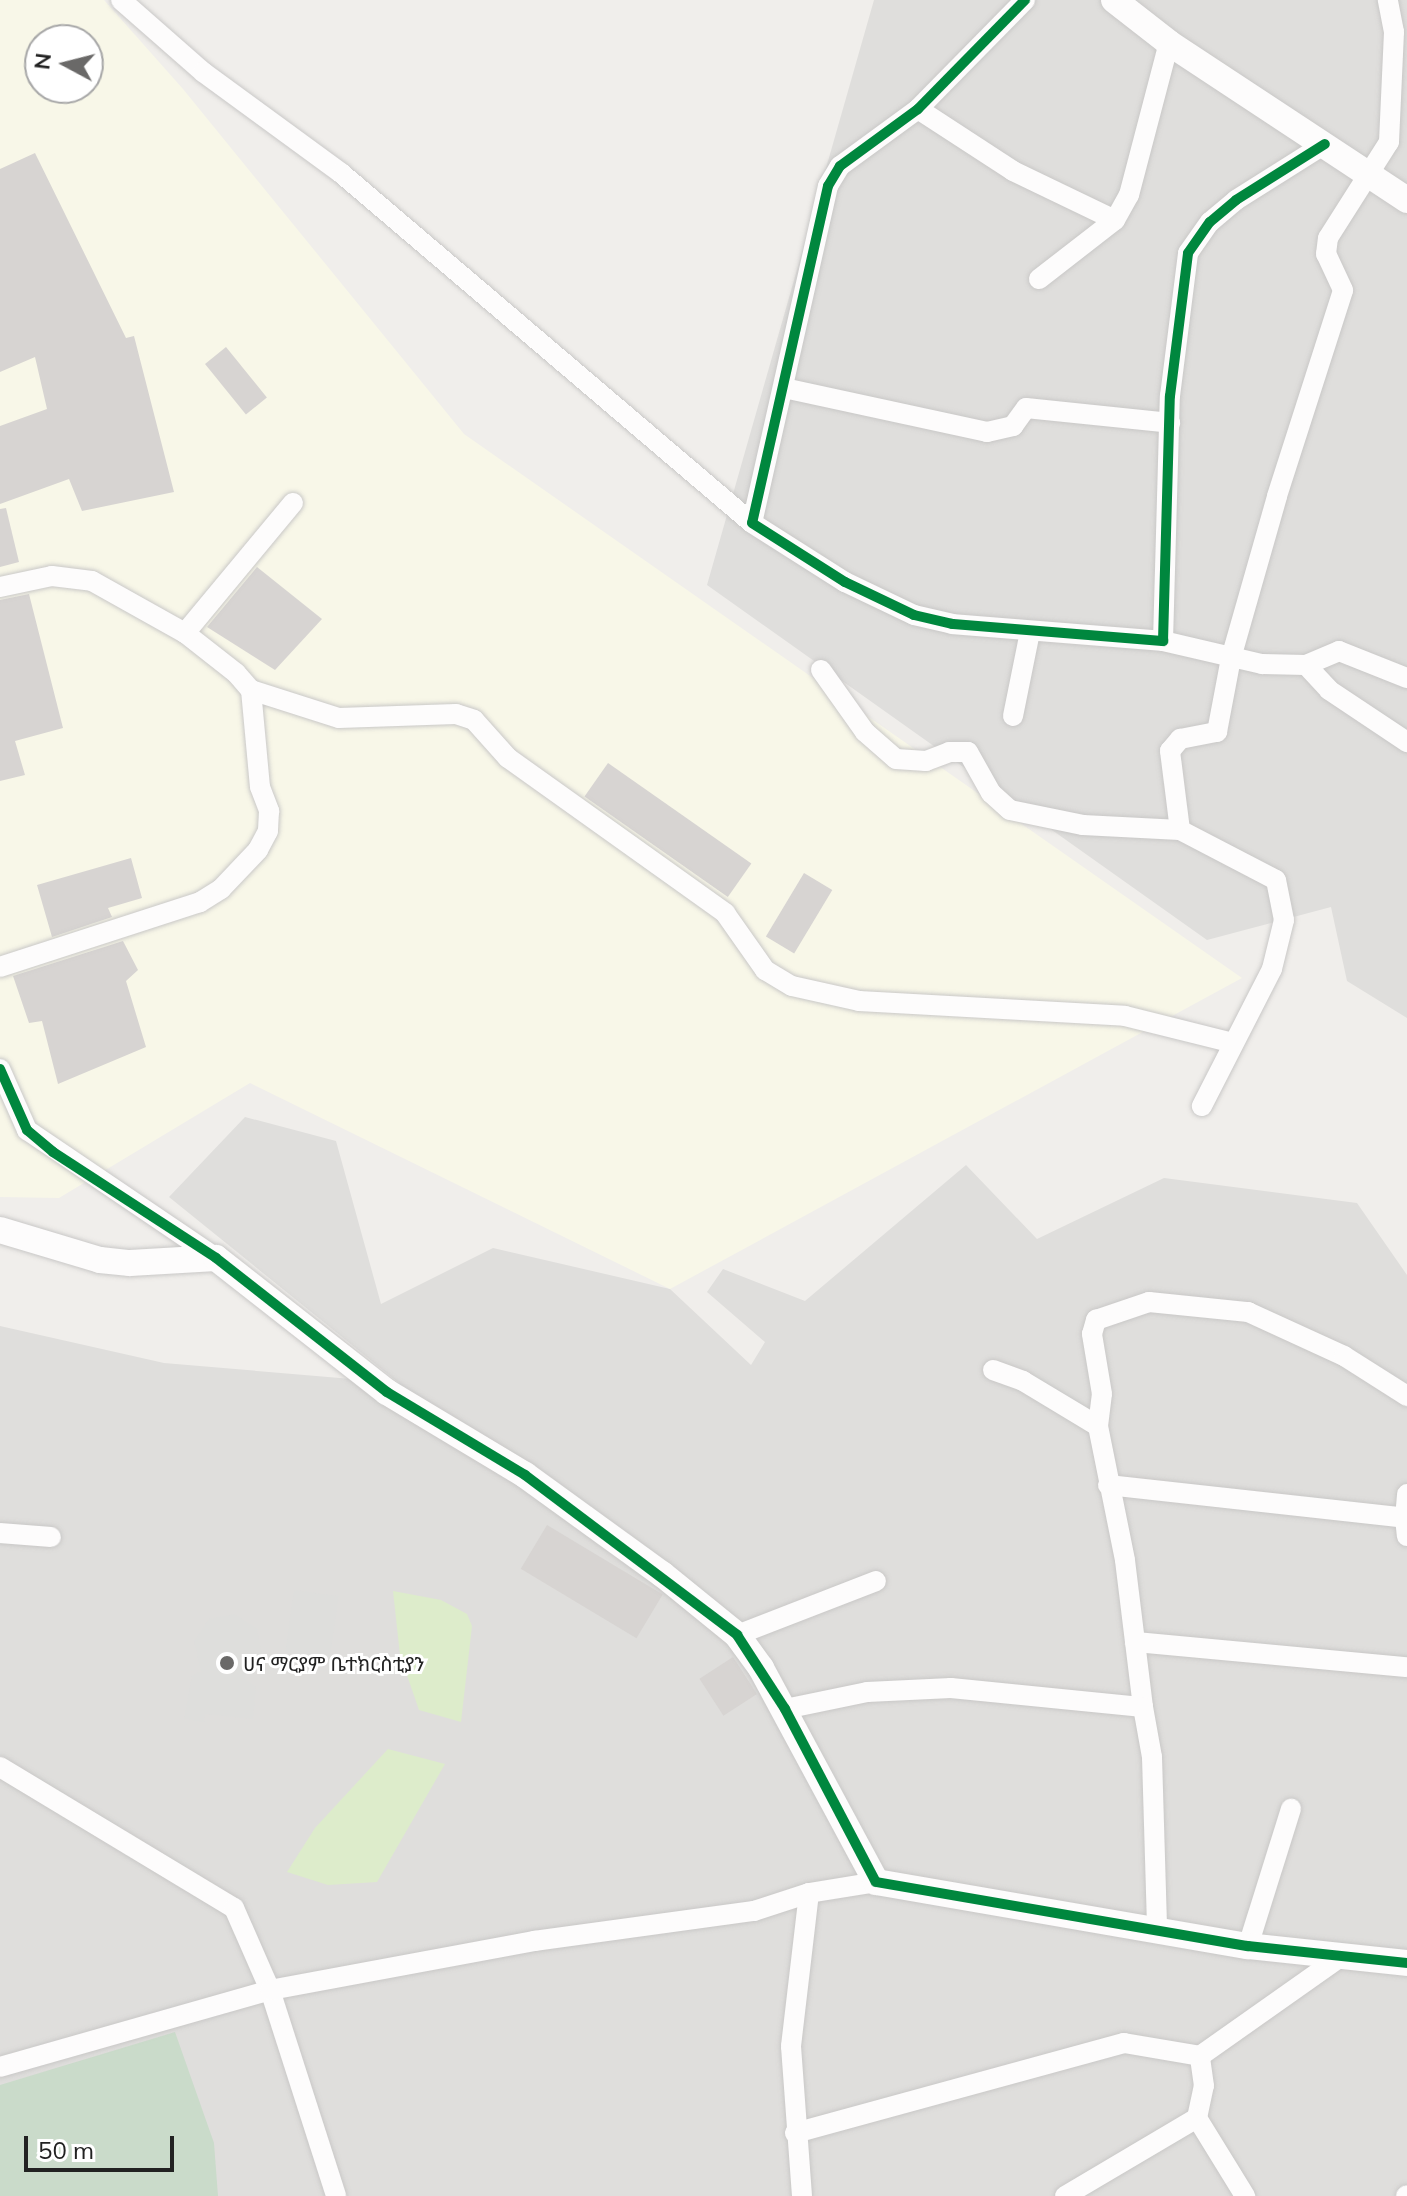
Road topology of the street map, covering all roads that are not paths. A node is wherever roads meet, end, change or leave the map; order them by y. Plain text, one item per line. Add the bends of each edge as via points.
1 (121, 0) edge
2 (1025, 0) edge
3 (1114, 0) edge
4 (1388, 0) edge
5 (1169, 43) junction
6 (918, 109) junction
7 (1325, 144) junction
8 (1369, 172) junction
9 (1407, 200) edge
10 (1115, 220) junction
11 (1039, 279) dead end
12 (784, 388) junction
13 (1170, 423) junction
14 (293, 503) dead end
15 (752, 523) junction
16 (0, 587) edge
17 (1030, 632) junction
18 (185, 633) junction
19 (1163, 641) junction
20 (1231, 658) junction
21 (1306, 665) junction
22 (821, 670) dead end
23 (1407, 678) edge
24 (251, 690) junction
25 (1013, 716) dead end
26 (1407, 742) edge
27 (1180, 830) junction
28 (0, 967) edge
29 (1233, 1043) junction
30 (0, 1069) edge
31 (1202, 1106) dead end
32 (0, 1230) edge
33 (216, 1258) junction
34 (993, 1370) dead end
35 (1407, 1396) edge
36 (1098, 1426) junction
37 (1108, 1485) junction
38 (1407, 1494) edge
39 (1406, 1527) edge
40 (0, 1533) edge
41 (51, 1537) dead end
42 (876, 1581) dead end
43 (737, 1635) junction
44 (1135, 1642) junction
45 (1407, 1667) edge
46 (1143, 1707) junction
47 (785, 1709) junction
48 (0, 1767) edge
49 (1291, 1809) dead end
50 (876, 1882) junction
51 (809, 1893) junction
52 (1157, 1930) junction
53 (1248, 1946) junction
54 (1339, 1958) junction
55 (1407, 1963) edge
56 (270, 1990) junction
57 (1200, 2056) junction
58 (0, 2067) edge
59 (1197, 2118) junction
60 (795, 2133) junction
61 (336, 2196) edge
62 (802, 2196) edge
63 (1065, 2196) edge
64 (1245, 2196) edge

1 - 15 street via 203,72 341,173
2 - 6 street
3 - 5 street
4 - 8 street via 1394,32 1391,123 1381,159
5 - 7 street
5 - 10 street via 1139,163
6 - 10 street via 1013,171
6 - 12 street via 840,166 828,186
7 - 8 street
7 - 13 street via 1236,200 1194,241 1184,280
8 - 9 street
8 - 20 street via 1328,238 1326,254 1343,290
10 - 11 street
12 - 13 street via 987,432 1013,426 1026,408
12 - 15 street
13 - 19 street
14 - 18 street
15 - 17 street via 845,582 914,615
16 - 18 street via 52,576 92,581
17 - 19 street
17 - 25 street
18 - 24 street
19 - 20 street
20 - 21 street
20 - 27 street via 1217,732 1180,739 1170,751
21 - 23 street via 1339,651
21 - 26 street via 1329,690
22 - 27 street via 883,752 912,762 968,752 991,793 1010,810 1083,825
24 - 28 street via 250,718 269,811 268,831 258,850 221,889 200,902
24 - 29 street via 339,718 456,714 474,720 508,758 725,913 765,970 792,986 859,1001 1125,1016
27 - 29 street via 1261,869 1276,880 1282,897 1284,920 1272,969
29 - 31 street
30 - 33 street via 27,1130
32 - 33 street via 100,1260
33 - 43 street via 387,1392 525,1475
34 - 36 street via 1023,1381
35 - 36 street via 1344,1356 1248,1312 1149,1302 1096,1320 1092,1334 1102,1394
36 - 37 street
37 - 39 street
37 - 44 street
38 - 39 street
40 - 41 street
42 - 43 street
43 - 47 street
44 - 45 street
44 - 46 street
46 - 47 street via 951,1688 867,1692
46 - 52 street via 1152,1757
47 - 50 street
48 - 56 street via 234,1908
49 - 53 street
50 - 51 street
50 - 52 street
51 - 56 street via 754,1911 534,1941
51 - 60 street via 791,2046
52 - 53 street
53 - 54 street
54 - 55 street
54 - 57 street
56 - 58 street
56 - 61 street
57 - 59 street via 1204,2086
57 - 60 street via 1124,2043
59 - 63 street
59 - 64 street
60 - 62 street

